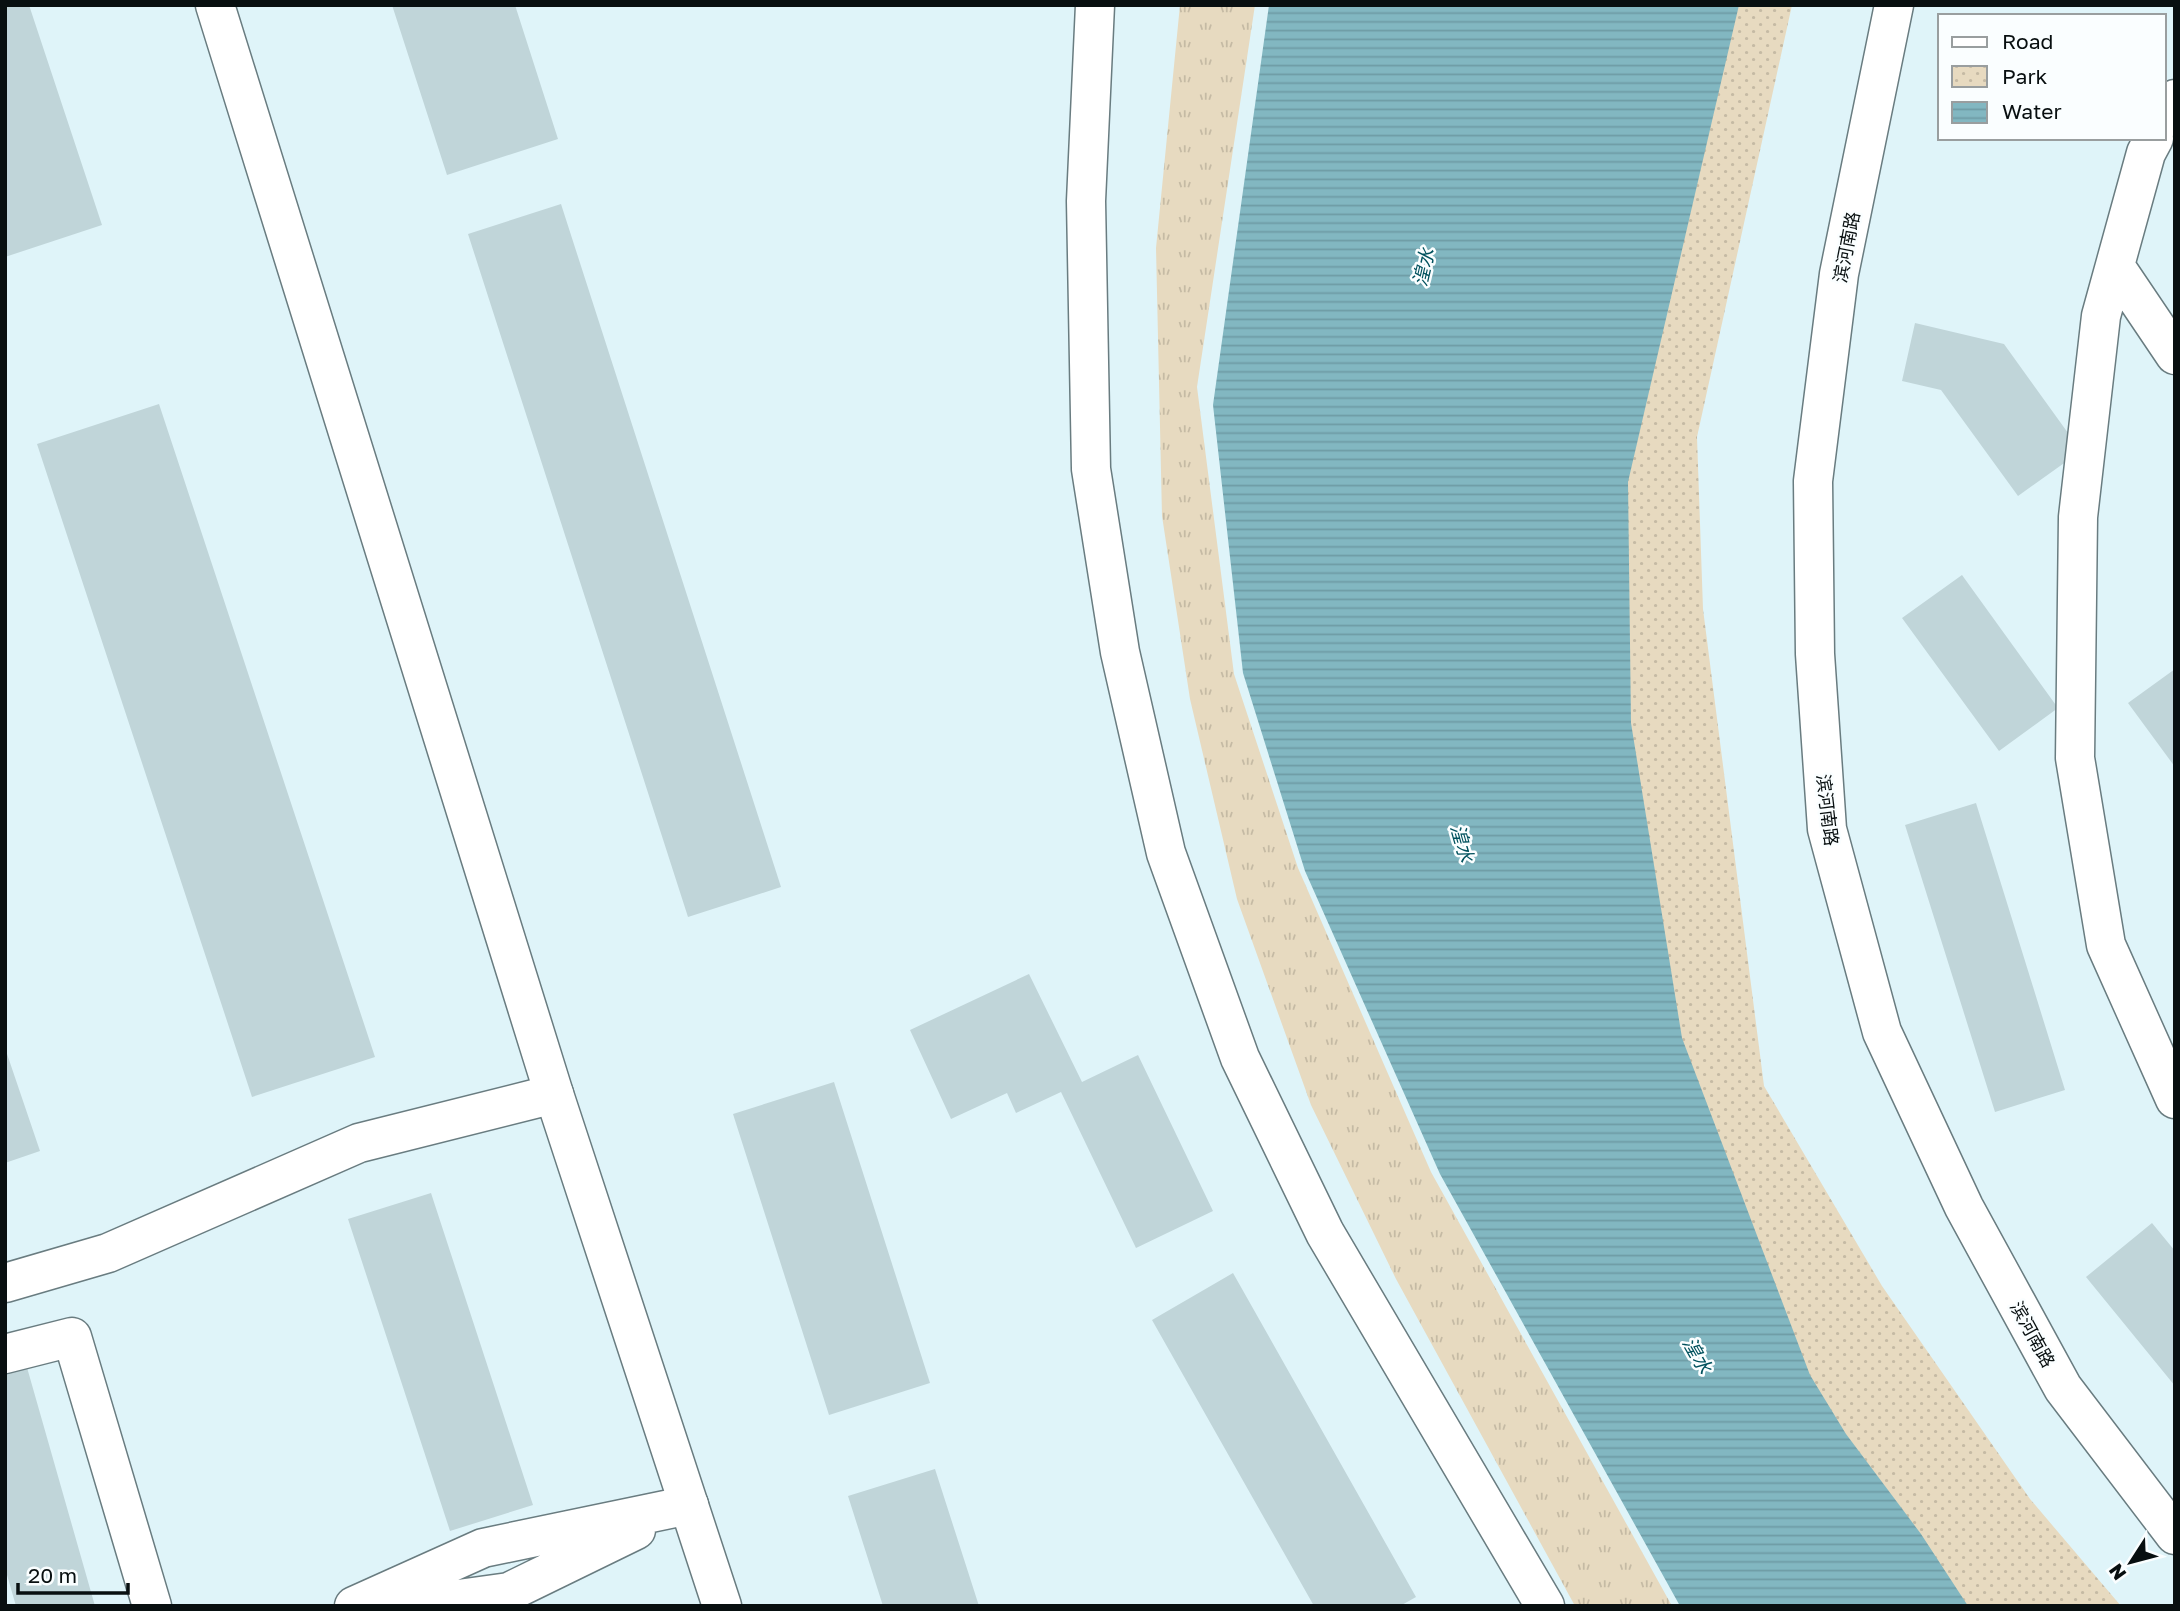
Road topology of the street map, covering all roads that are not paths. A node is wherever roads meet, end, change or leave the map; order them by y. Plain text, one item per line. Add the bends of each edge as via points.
1 (215, 5) edge
2 (1095, 5) edge
3 (1894, 5) edge
4 (2175, 99) edge
5 (2166, 115) edge
6 (2153, 140) edge
7 (2115, 266) junction
8 (2175, 355) edge
9 (2166, 1055) edge
10 (554, 1094) junction
11 (2175, 1099) edge
12 (5, 1283) edge
13 (5, 1354) edge
14 (689, 1505) junction
15 (2175, 1535) edge
16 (152, 1606) edge
17 (354, 1606) edge
18 (408, 1606) edge
19 (722, 1606) edge
20 (1545, 1606) edge

1 - 10 street
2 - 20 street via 1086,201 1091,469 1120,652 1166,852 1240,1058 1325,1233
3 - 15 street, 滨河南路 via 1839,274 1813,481 1815,654 1827,830 1882,1032 1964,1207 2063,1388
4 - 5 street
6 - 7 street
7 - 8 street
7 - 9 street via 2101,316 2078,517 2075,758 2106,945
9 - 11 street
10 - 12 street via 359,1143 108,1253
10 - 14 street
13 - 16 street via 72,1337
14 - 17 street via 483,1548
14 - 18 street via 509,1592
14 - 19 street

